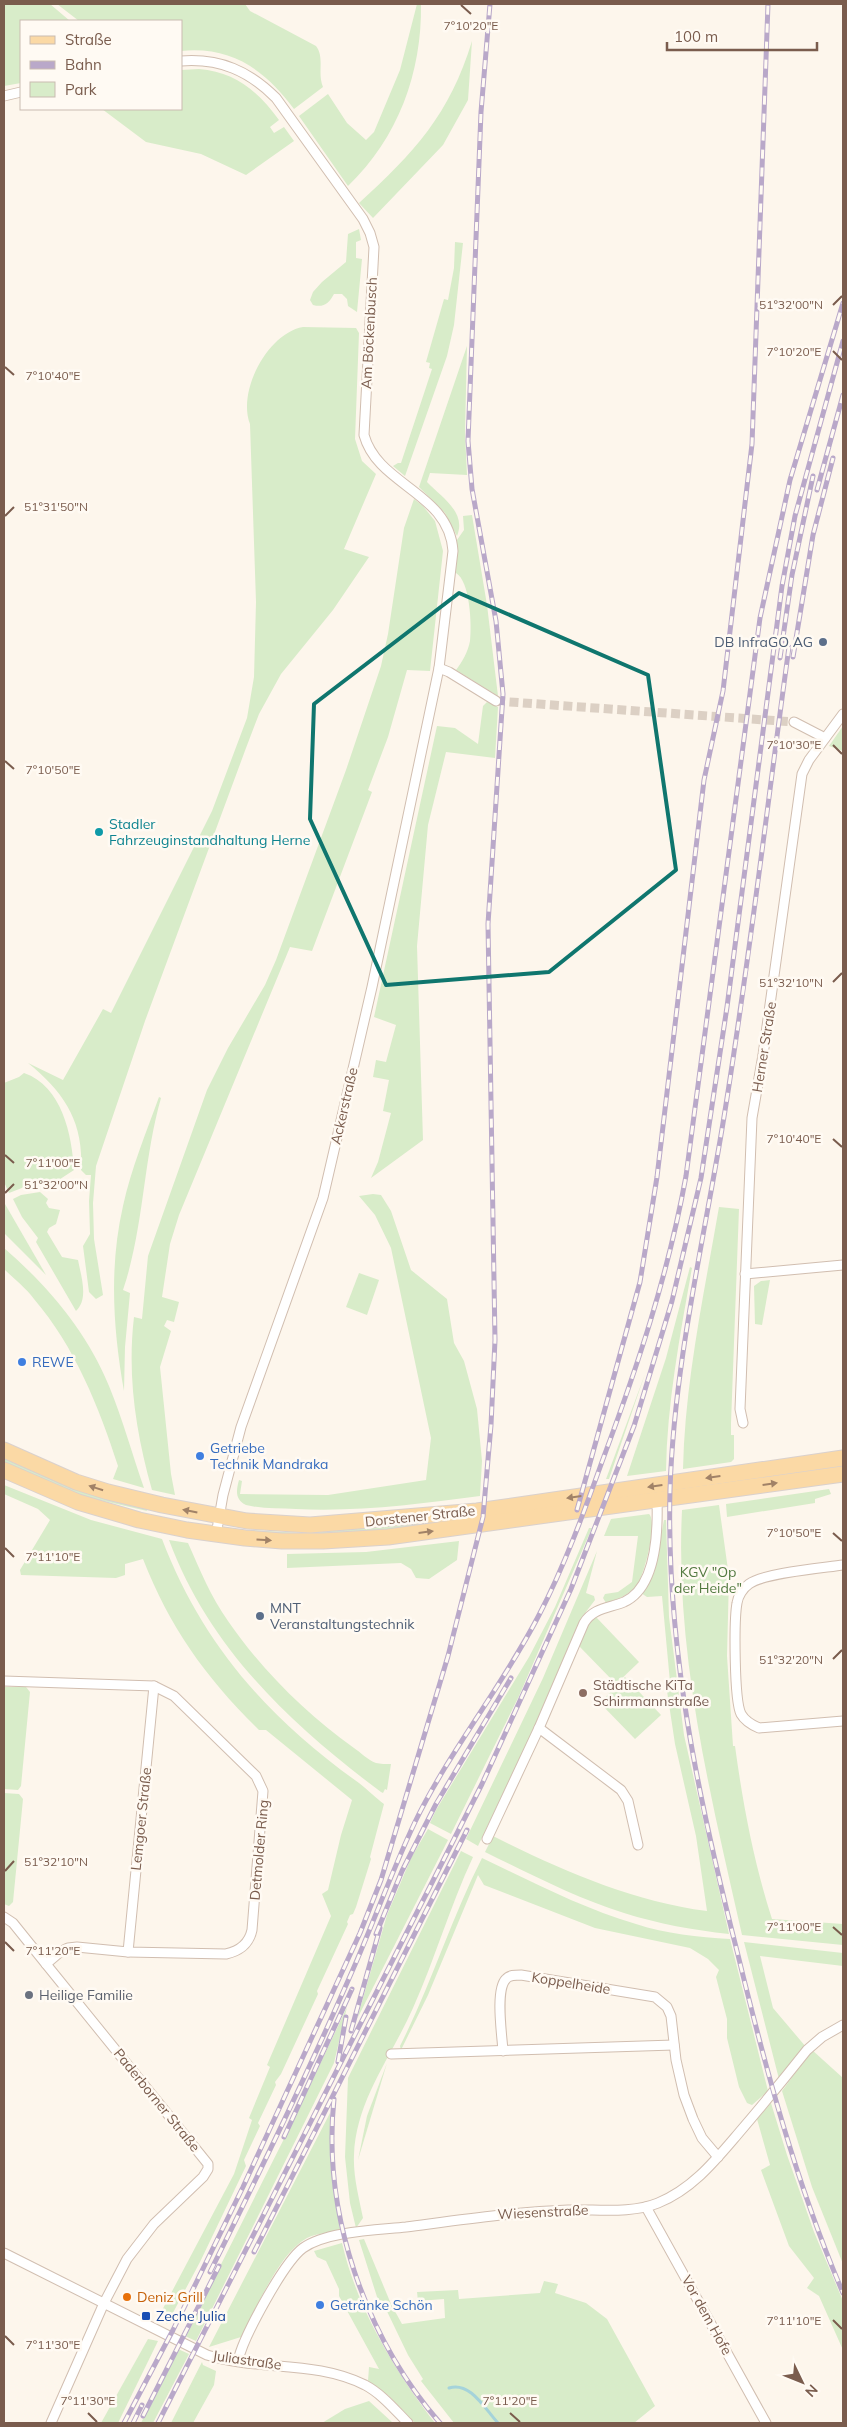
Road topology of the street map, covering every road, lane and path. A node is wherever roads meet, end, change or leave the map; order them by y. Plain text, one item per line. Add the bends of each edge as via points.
1 (182, 61) edge
2 (20, 92) edge
3 (4, 96) edge
4 (439, 668) junction
5 (496, 701) tunnel mouth
6 (843, 714) edge
7 (794, 722) tunnel mouth
8 (825, 738) junction
9 (843, 1265) edge
10 (745, 1274) junction
11 (743, 1423) dead end
12 (4, 1450) edge
13 (843, 1458) edge
14 (4, 1470) edge
15 (843, 1474) edge
16 (657, 1500) junction
17 (218, 1516) junction
18 (216, 1534) junction
19 (843, 1565) edge
20 (4, 1681) edge
21 (154, 1686) junction
22 (843, 1721) edge
23 (539, 1728) junction
24 (487, 1839) dead end
25 (638, 1845) dead end
26 (4, 1917) edge
27 (128, 1952) junction
28 (46, 1964) junction
29 (843, 2025) edge
30 (674, 2045) junction
31 (503, 2050) junction
32 (390, 2054) dead end
33 (718, 2157) junction
34 (646, 2207) junction
35 (4, 2253) edge
36 (104, 2303) junction
37 (238, 2361) junction
38 (51, 2423) edge
39 (408, 2423) edge
40 (766, 2423) edge

1 - 4 street, Am Böckenbusch via 222,63 240,70 267,89 337,182 370,233 374,247 364,435 377,459 442,516 450,533 453,551
2 - 3 street
4 - 5 street
4 - 17 street, Ackerstraße via 372,987 323,1198 241,1427
6 - 8 street, Herner Straße
7 - 8 street
8 - 10 street, Herner Straße via 802,774 799,793 752,1118
9 - 10 street
10 - 11 street, Herner Straße via 740,1410
17 -> 12 main road, Dorstener Straße via 143,1501 76,1482
13 -> 17 main road, Dorstener Straße via 419,1518 310,1526
14 - 18 main road, Dorstener Straße via 78,1502 168,1526
16 -> 15 main road, Dorstener Straße
18 -> 16 main road, Dorstener Straße via 323,1541 388,1537
16 - 23 street via 658,1526 646,1580 625,1601 594,1612 586,1619
17 - 18 street, Ackerstraße
19 - 22 street via 757,1579 744,1589 737,1602 736,1673 741,1715 759,1728
20 - 21 street, Detmolder Ring
21 - 27 street, Lemgoer Straße
21 - 27 street, Detmolder Ring via 174,1696 260,1783 264,1802 252,1930 242,1947 226,1954
23 - 24 street
23 - 25 street via 621,1790 628,1801
26 - 28 street, Paderborner Straße
27 - 28 street, Detmolder Ring via 68,1948
28 - 36 street, Paderborner Straße via 208,2164 203,2177 168,2209 140,2242
29 - 33 street, Wiesenstraße via 807,2050
30 - 31 street
30 - 31 street, Koppelheide via 669,2011 655,1997 521,1975 508,1977 501,1986
30 - 33 street, Koppelheide via 684,2095 693,2119 702,2138
31 - 32 street
33 - 34 street, Wiesenstraße via 681,2191
34 - 37 street, Wiesenstraße via 519,2212 384,2229 314,2242 293,2256 285,2268 243,2344
34 - 40 street, Vor dem Hofe
35 - 36 street, Juliastraße
36 - 37 street, Juliastraße via 207,2355
36 - 38 street, Paderborner Straße
37 - 39 street, Juliastraße via 333,2373 377,2393

